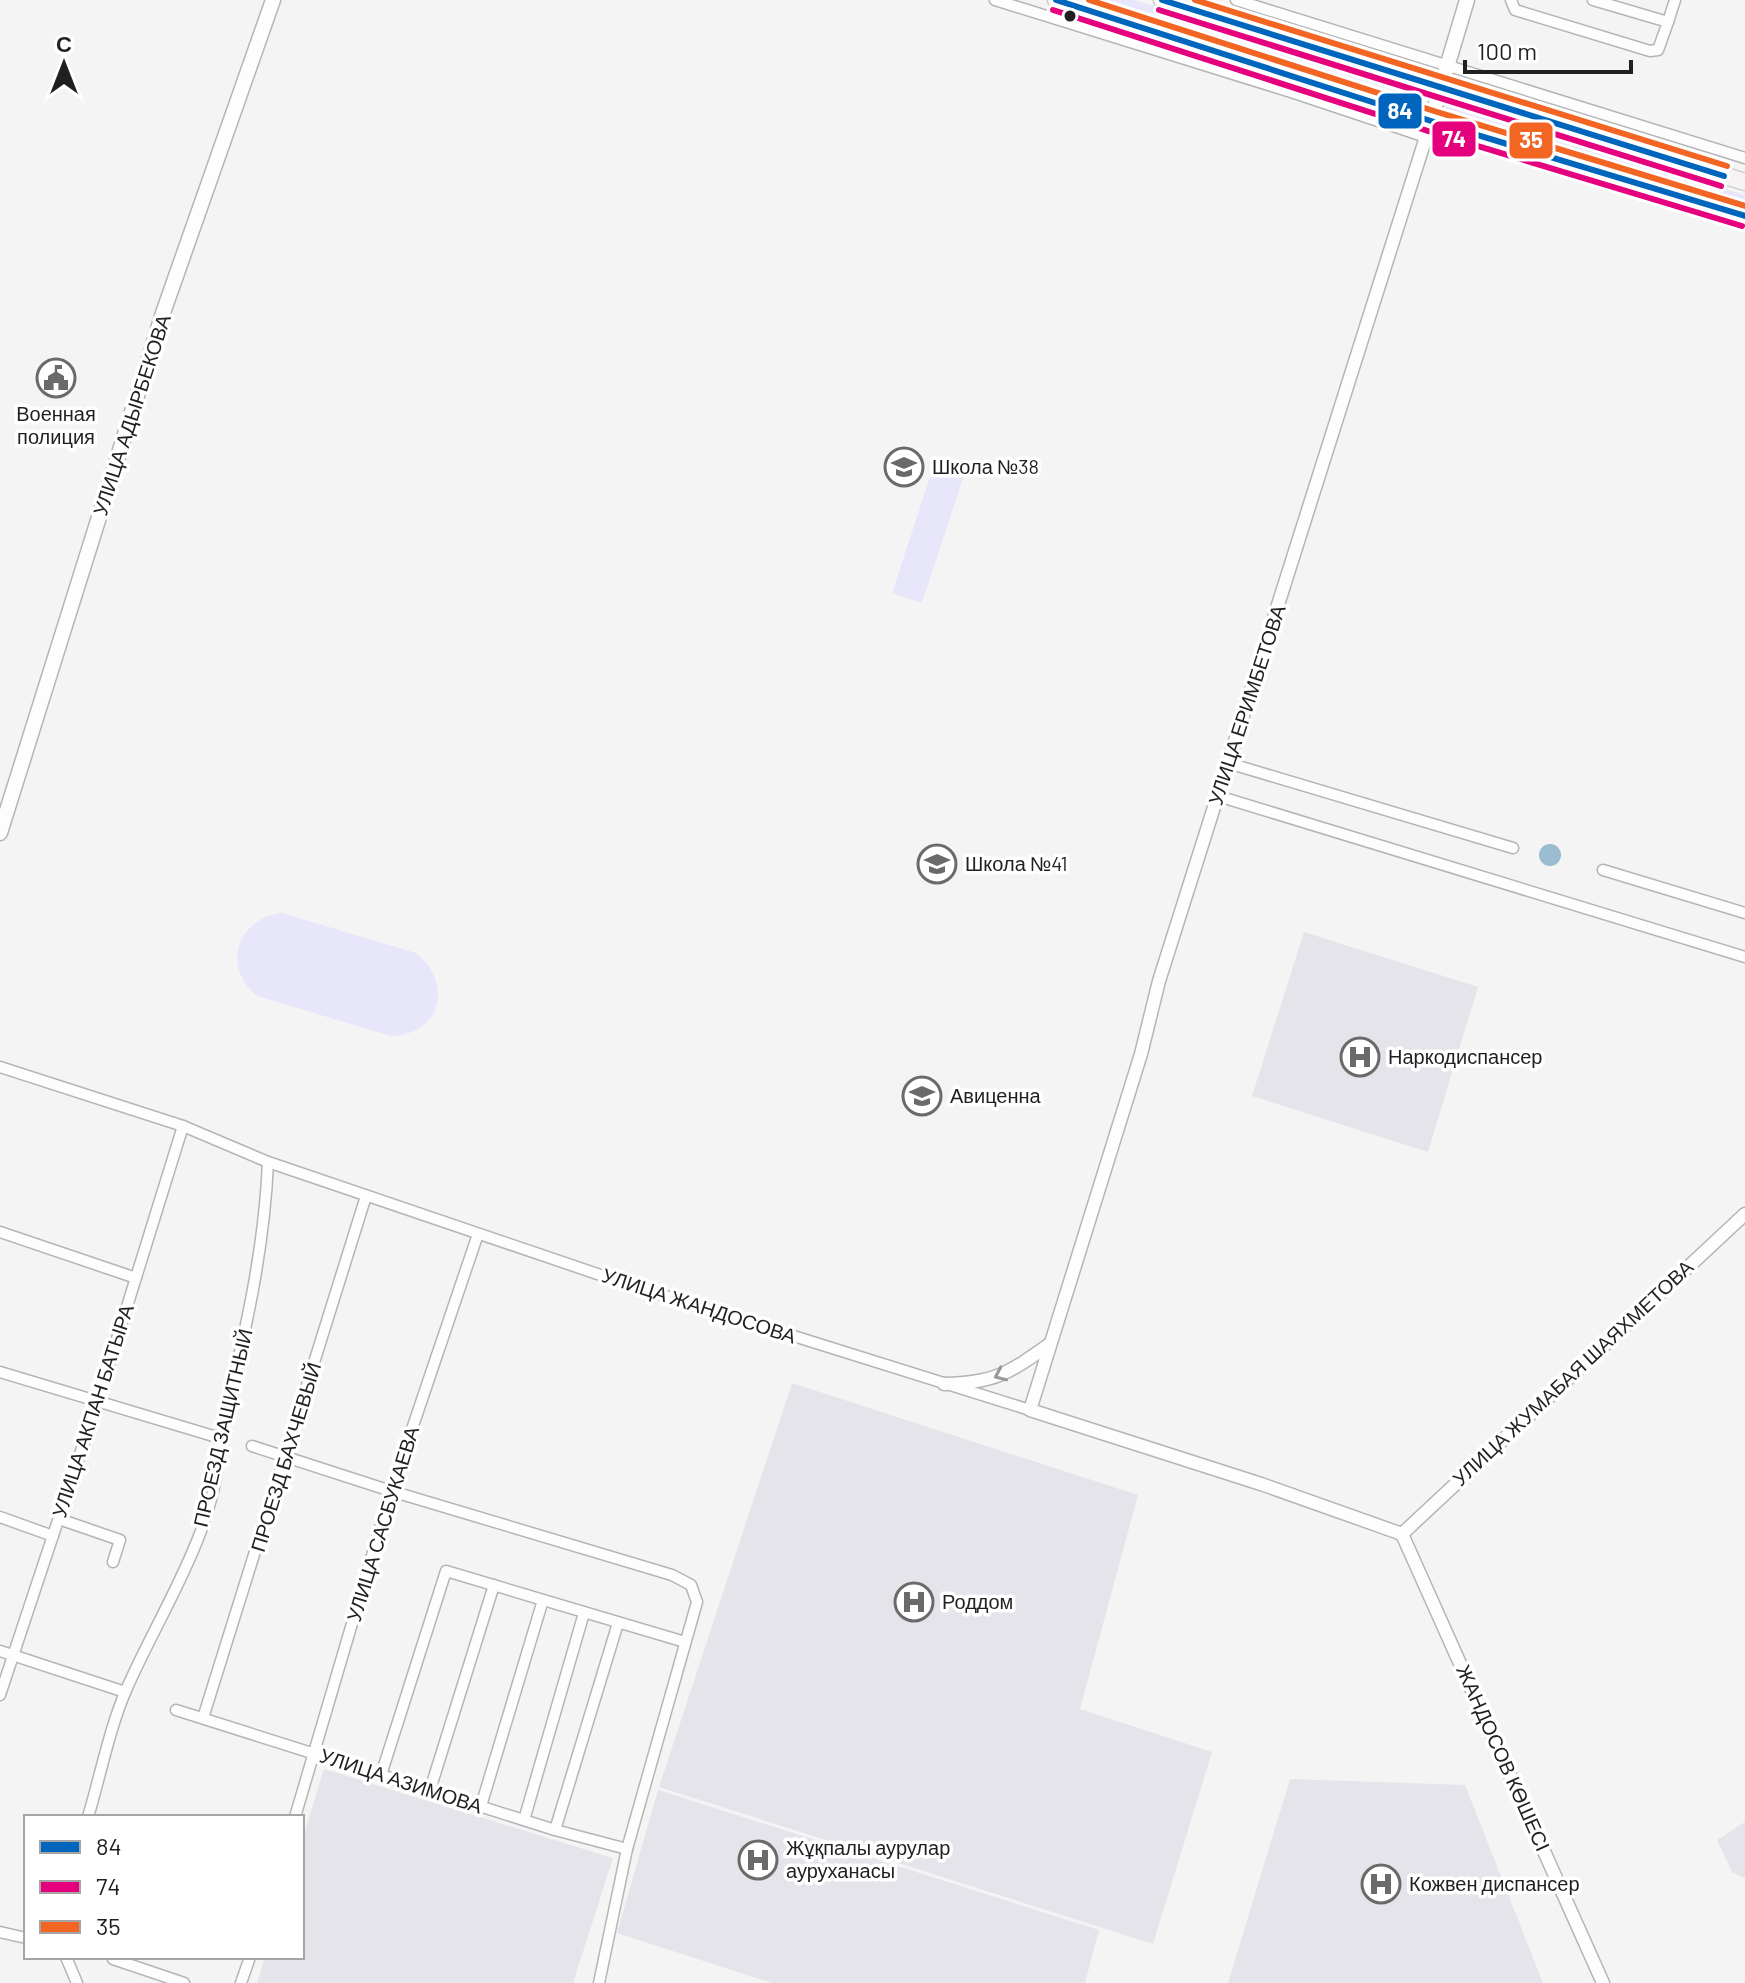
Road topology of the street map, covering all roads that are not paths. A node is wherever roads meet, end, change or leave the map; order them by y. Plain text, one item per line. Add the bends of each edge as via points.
1 (273, 0) edge
2 (995, 0) edge
3 (1056, 0) edge
4 (1162, 0) edge
5 (1236, 0) edge
6 (1467, 0) edge
7 (1511, 0) edge
8 (1593, 0) edge
9 (1675, 0) edge
10 (1668, 22) junction
11 (1258, 30) junction
12 (1249, 63) junction
13 (1446, 65) junction
14 (1440, 86) junction
15 (1291, 92) junction
16 (1339, 92) junction
17 (1428, 129) junction
18 (1745, 158) edge
19 (1745, 182) edge
20 (1745, 216) edge
21 (1228, 763) junction
22 (1218, 796) junction
23 (0, 833) edge
24 (1513, 848) dead end
25 (1603, 870) dead end
26 (1745, 913) edge
27 (1745, 957) edge
28 (0, 1067) edge
29 (183, 1126) junction
30 (268, 1162) junction
31 (366, 1196) junction
32 (1745, 1214) edge
33 (0, 1232) edge
34 (478, 1234) junction
35 (136, 1278) junction
36 (1050, 1344) junction
37 (0, 1372) edge
38 (944, 1384) junction
39 (98, 1400) junction
40 (1030, 1410) junction
41 (220, 1438) junction
42 (252, 1446) dead end
43 (284, 1457) junction
44 (391, 1491) junction
45 (0, 1517) edge
46 (59, 1519) junction
47 (1402, 1534) junction
48 (53, 1536) junction
49 (113, 1562) dead end
50 (494, 1585) junction
51 (543, 1600) junction
52 (584, 1613) junction
53 (618, 1623) junction
54 (685, 1642) junction
55 (0, 1651) edge
56 (13, 1655) junction
57 (125, 1692) junction
58 (0, 1695) edge
59 (176, 1710) dead end
60 (203, 1718) junction
61 (315, 1754) junction
62 (381, 1775) junction
63 (430, 1790) junction
64 (481, 1806) junction
65 (89, 1815) edge
66 (296, 1815) edge
67 (524, 1820) junction
68 (555, 1830) junction
69 (627, 1849) junction
70 (0, 1932) edge
71 (24, 1938) edge
72 (67, 1959) edge
73 (113, 1959) dead end
74 (249, 1959) edge
75 (77, 1983) edge
76 (184, 1983) edge
77 (241, 1983) edge
78 (599, 1983) edge
79 (1603, 1983) edge

1 - 23 main road, УЛИЦА АДЫРБЕКОВА via 163,313
2 - 15 street
3 - 12 main road
4 - 11 main road
5 - 13 street
6 - 13 main road, УЛИЦА ЕРИМБЕТОВА
7 - 10 street via 1515,10 1650,51 1658,50
8 - 10 street
9 - 10 street
11 - 12 main road
11 - 14 main road
12 - 16 main road
13 - 14 main road, УЛИЦА ЕРИМБЕТОВА
13 - 18 street
14 - 17 main road, УЛИЦА ЕРИМБЕТОВА
14 - 19 main road
15 - 16 street
15 - 17 street
16 - 17 main road
17 - 20 main road
17 - 21 street, УЛИЦА ЕРИМБЕТОВА
21 - 22 street, УЛИЦА ЕРИМБЕТОВА
21 - 24 street
22 - 27 street
22 - 36 street, УЛИЦА ЕРИМБЕТОВА
25 - 26 street
28 - 29 street, УЛИЦА ЖАНДОСОВА
29 - 30 street, УЛИЦА ЖАНДОСОВА
29 - 35 street, УЛИЦА АКПАН БАТЫРА
30 - 31 street, УЛИЦА ЖАНДОСОВА
30 - 41 street, ПРОЕЗД ЗАЩИТНЫЙ via 254,1295
31 - 34 street, УЛИЦА ЖАНДОСОВА
31 - 43 street, ПРОЕЗД БАХЧЕВЫЙ
32 - 47 street, УЛИЦА ЖУМАБАЯ ШАЯХМЕТОВА
33 - 35 street
34 - 38 street, УЛИЦА ЖАНДОСОВА
34 - 44 street, УЛИЦА САСБУКАЕВА
35 - 39 street, УЛИЦА АКПАН БАТЫРА
36 -> 38 street via 999,1378
36 - 40 street, УЛИЦА ЕРИМБЕТОВА
37 - 39 street
38 - 40 street, УЛИЦА ЖАНДОСОВА
39 - 41 street
39 - 46 street, УЛИЦА АКПАН БАТЫРА
40 - 47 street, УЛИЦА ЖАНДОСОВА
41 - 57 street, ПРОЕЗД ЗАЩИТНЫЙ via 220,1461 196,1544
42 - 43 street
43 - 44 street
43 - 60 street, ПРОЕЗД БАХЧЕВЫЙ
44 - 54 street via 683,1580 691,1585 697,1602
44 - 61 street, УЛИЦА САСБУКАЕВА
45 - 48 street
46 - 48 street, УЛИЦА АКПАН БАТЫРА
46 - 49 street via 120,1540
47 - 79 street, ЖАНДОСОВ КӨШЕСІ
48 - 56 street, УЛИЦА АКПАН БАТЫРА
50 - 51 street
50 - 62 street via 446,1571
50 - 63 street
51 - 52 street
51 - 64 street
52 - 53 street
52 - 67 street
53 - 54 street
53 - 68 street
54 - 69 street
55 - 56 street
56 - 57 street
56 - 58 street, УЛИЦА АКПАН БАТЫРА
57 - 65 street, ПРОЕЗД ЗАЩИТНЫЙ
59 - 60 street, УЛИЦА АЗИМОВА
60 - 61 street, УЛИЦА АЗИМОВА
61 - 62 street, УЛИЦА АЗИМОВА
61 - 66 street, УЛИЦА САСБУКАЕВА
62 - 63 street, УЛИЦА АЗИМОВА
63 - 64 street, УЛИЦА АЗИМОВА
64 - 67 street, УЛИЦА АЗИМОВА
67 - 68 street, УЛИЦА АЗИМОВА
68 - 69 street, УЛИЦА АЗИМОВА
69 - 78 street
70 - 71 street
72 - 75 street
73 - 76 street
74 - 77 street

